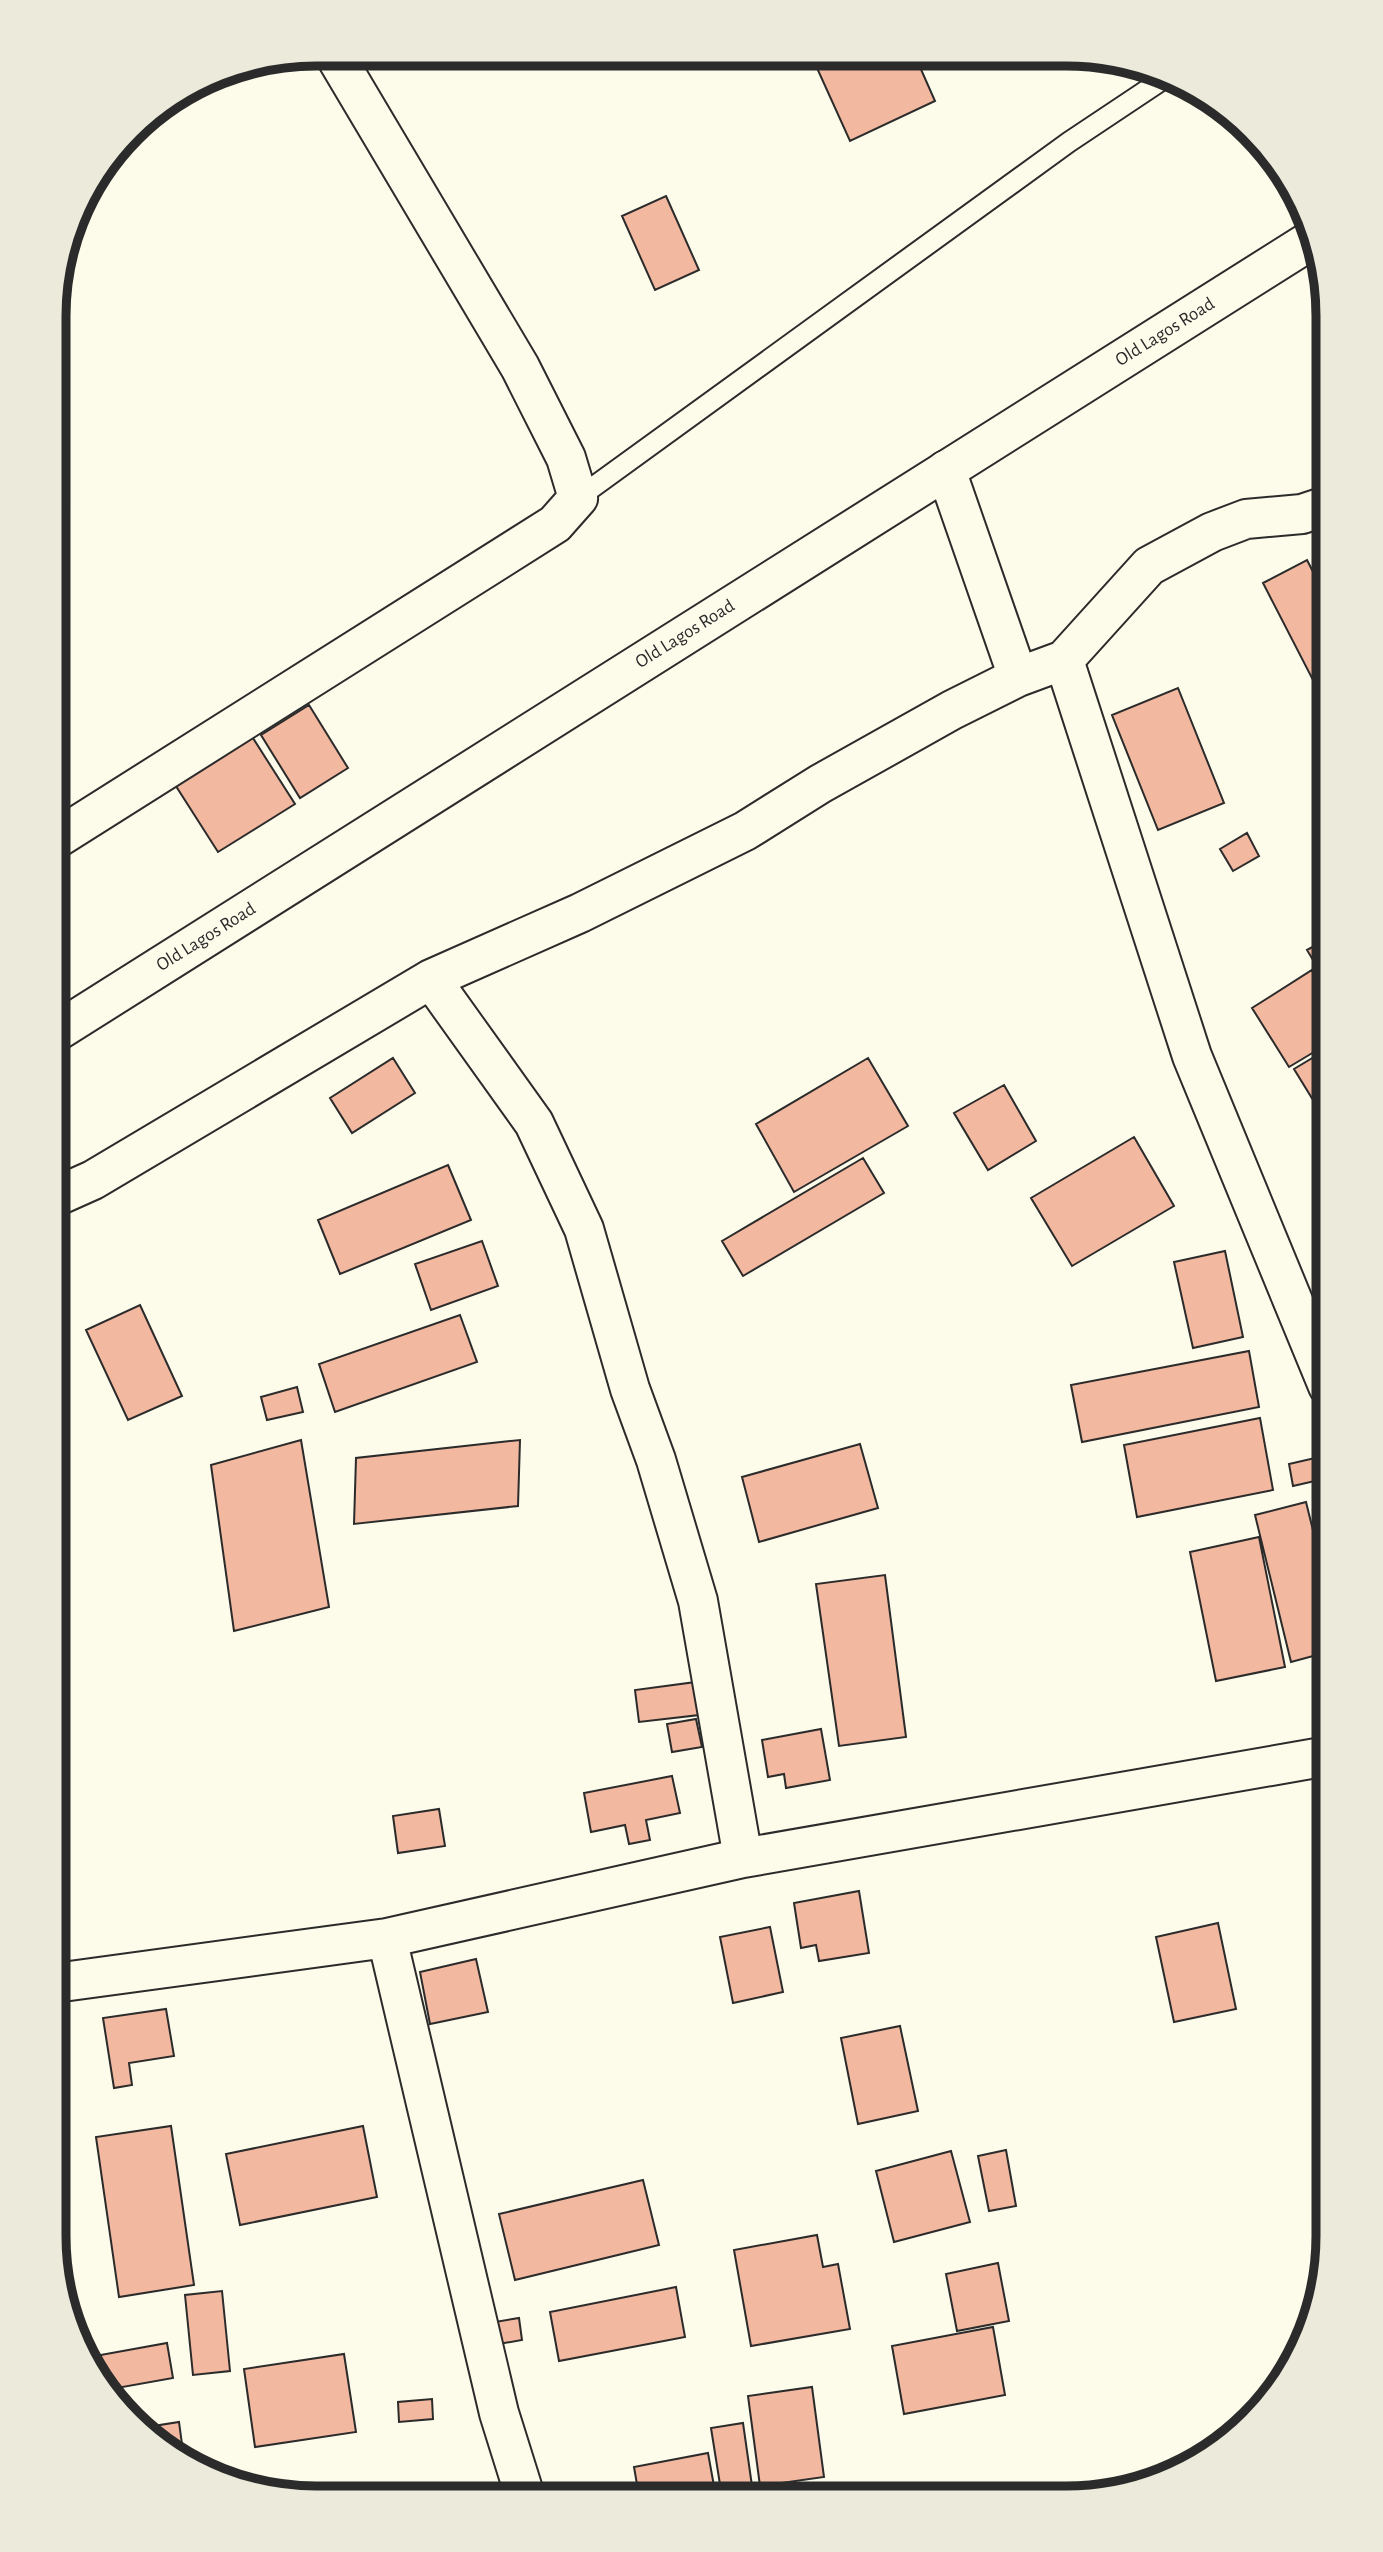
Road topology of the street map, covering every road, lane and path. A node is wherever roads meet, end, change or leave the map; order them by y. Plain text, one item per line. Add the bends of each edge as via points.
1 (342, 67) edge
2 (1156, 84) edge
3 (1305, 244) edge
4 (946, 470) junction
5 (578, 498) junction
6 (1316, 509) edge
7 (1064, 660) junction
8 (1018, 677) junction
9 (66, 833) edge
10 (431, 979) junction
11 (66, 1026) edge
12 (66, 1192) edge
13 (1316, 1357) edge
14 (1316, 1758) edge
15 (743, 1858) junction
16 (387, 1938) junction
17 (66, 1982) edge
18 (522, 2486) edge

1 - 5 street via 520,367 566,458
2 - 5 lane via 1069,142
3 - 4 street, Old Lagos Road
4 - 8 street
4 - 11 street, Old Lagos Road
5 - 9 street via 555,524
6 - 7 street via 1246,519 1149,566
7 - 8 street
7 - 13 street via 1192,1056
8 - 10 street via 856,764 745,831 580,913
10 - 12 street
10 - 15 street via 534,1123 584,1229 698,1601
14 - 15 street
15 - 16 street
16 - 17 street
16 - 18 street via 499,2413

